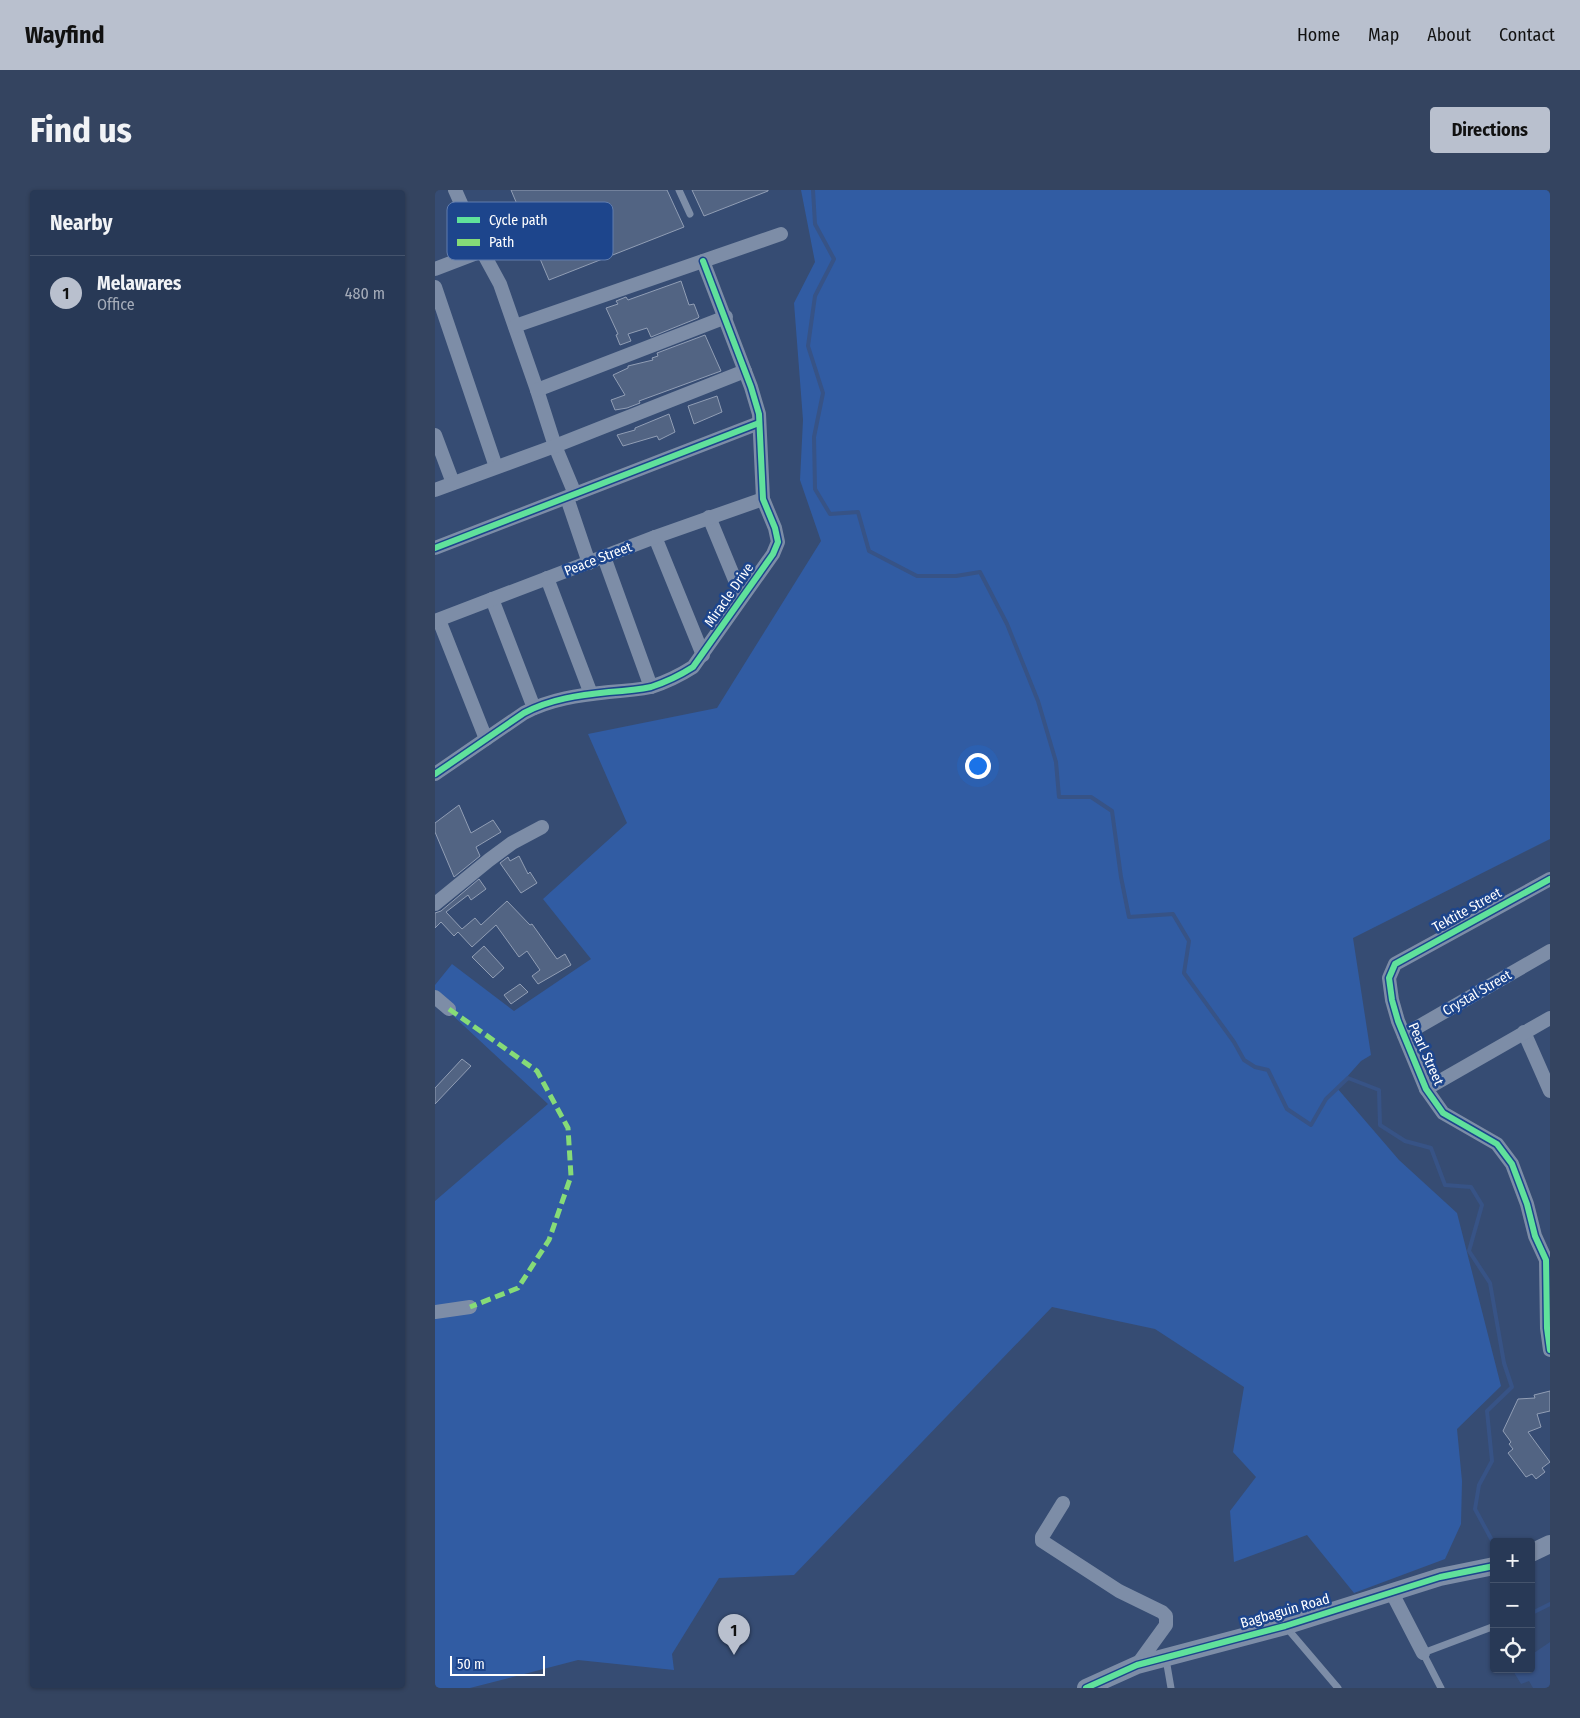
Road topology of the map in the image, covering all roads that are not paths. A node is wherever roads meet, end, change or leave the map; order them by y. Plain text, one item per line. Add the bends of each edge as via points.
1 (455, 190) edge
2 (679, 190) edge
3 (460, 202) edge
4 (689, 214) dead end
5 (781, 234) dead end
6 (461, 260) edge
7 (486, 260) edge
8 (703, 261) junction
9 (435, 270) edge
10 (435, 287) edge
11 (726, 318) junction
12 (515, 326) junction
13 (745, 371) junction
14 (537, 390) junction
15 (759, 423) junction
16 (435, 435) edge
17 (555, 446) junction
18 (496, 467) junction
19 (453, 483) junction
20 (435, 490) edge
21 (571, 496) junction
22 (763, 499) junction
23 (709, 517) junction
24 (655, 537) junction
25 (435, 548) edge
26 (604, 557) junction
27 (589, 563) junction
28 (547, 578) junction
29 (742, 597) junction
30 (492, 599) junction
31 (437, 621) edge
32 (703, 655) junction
33 (651, 687) junction
34 (591, 694) junction
35 (534, 708) junction
36 (486, 738) junction
37 (435, 774) edge
38 (542, 828) dead end
39 (1550, 879) edge
40 (435, 904) edge
41 (1550, 951) edge
42 (1395, 964) joint
43 (435, 997) edge
44 (449, 1009) dead end
45 (1550, 1018) edge
46 (1524, 1032) junction
47 (1404, 1035) junction
48 (1427, 1089) junction
49 (1550, 1091) edge
50 (1548, 1260) edge
51 (470, 1306) dead end
52 (435, 1312) edge
53 (1549, 1327) edge
54 (1550, 1350) edge
55 (1063, 1503) dead end
56 (1550, 1544) edge
57 (1535, 1551) edge
58 (1490, 1567) edge
59 (1391, 1591) junction
60 (1285, 1626) junction
61 (1490, 1628) edge
62 (1423, 1653) junction
63 (1166, 1657) junction
64 (1137, 1665) junction
65 (1111, 1683) edge
66 (1086, 1688) edge
67 (1171, 1688) edge
68 (1338, 1688) edge
69 (1441, 1688) edge

1 - 3 street
2 - 4 lane
5 - 8 street
6 - 9 street
7 - 12 street
8 - 11 street, Miracle Drive
8 - 12 street
10 - 18 street
11 - 13 street, Miracle Drive
11 - 14 street
12 - 14 street
13 - 15 street, Miracle Drive
13 - 17 street
14 - 17 street
15 - 21 street
15 - 22 street, Miracle Drive
16 - 19 street
17 - 18 street
17 - 21 street
18 - 19 street
19 - 20 street
21 - 25 street
21 - 27 street
22 - 23 street, Peace Street
22 - 29 street, Miracle Drive via 777,542 773,554
23 - 24 street, Peace Street
23 - 29 street
24 - 26 street, Peace Street
24 - 32 street
26 - 27 street, Peace Street
26 - 33 street
27 - 28 street, Peace Street
28 - 30 street, Peace Street
28 - 34 street
29 - 32 street, Miracle Drive
30 - 31 street, Peace Street
30 - 35 street
31 - 36 street
32 - 33 street, Miracle Drive via 693,668
33 - 34 street, Miracle Drive
34 - 35 street, Miracle Drive
35 - 36 street, Miracle Drive
36 - 37 street, Miracle Drive
38 - 40 street via 489,860
39 - 42 street, Tektite Street
41 - 47 street, Crystal Street
42 - 47 street, Pearl Street via 1389,978 1392,1000
43 - 44 street
45 - 46 street
46 - 48 street
46 - 49 street
47 - 48 street, Pearl Street
48 - 50 street, Pearl Street via 1443,1113 1497,1144 1512,1164 1535,1236
50 - 53 street, Pearl Street
51 - 52 street
53 - 54 street, Pearl Street
55 - 64 street via 1042,1541 1119,1591 1166,1616 1166,1625
56 - 57 street
58 - 59 street, Bagbaguin Road
59 - 60 street, Bagbaguin Road
59 - 62 street
60 - 63 street, Bagbaguin Road
60 - 68 lane
61 - 62 lane
62 - 69 lane
63 - 64 street, Bagbaguin Road
63 - 67 lane
64 - 65 street, Bagbaguin Road
65 - 66 street, Bagbaguin Road

